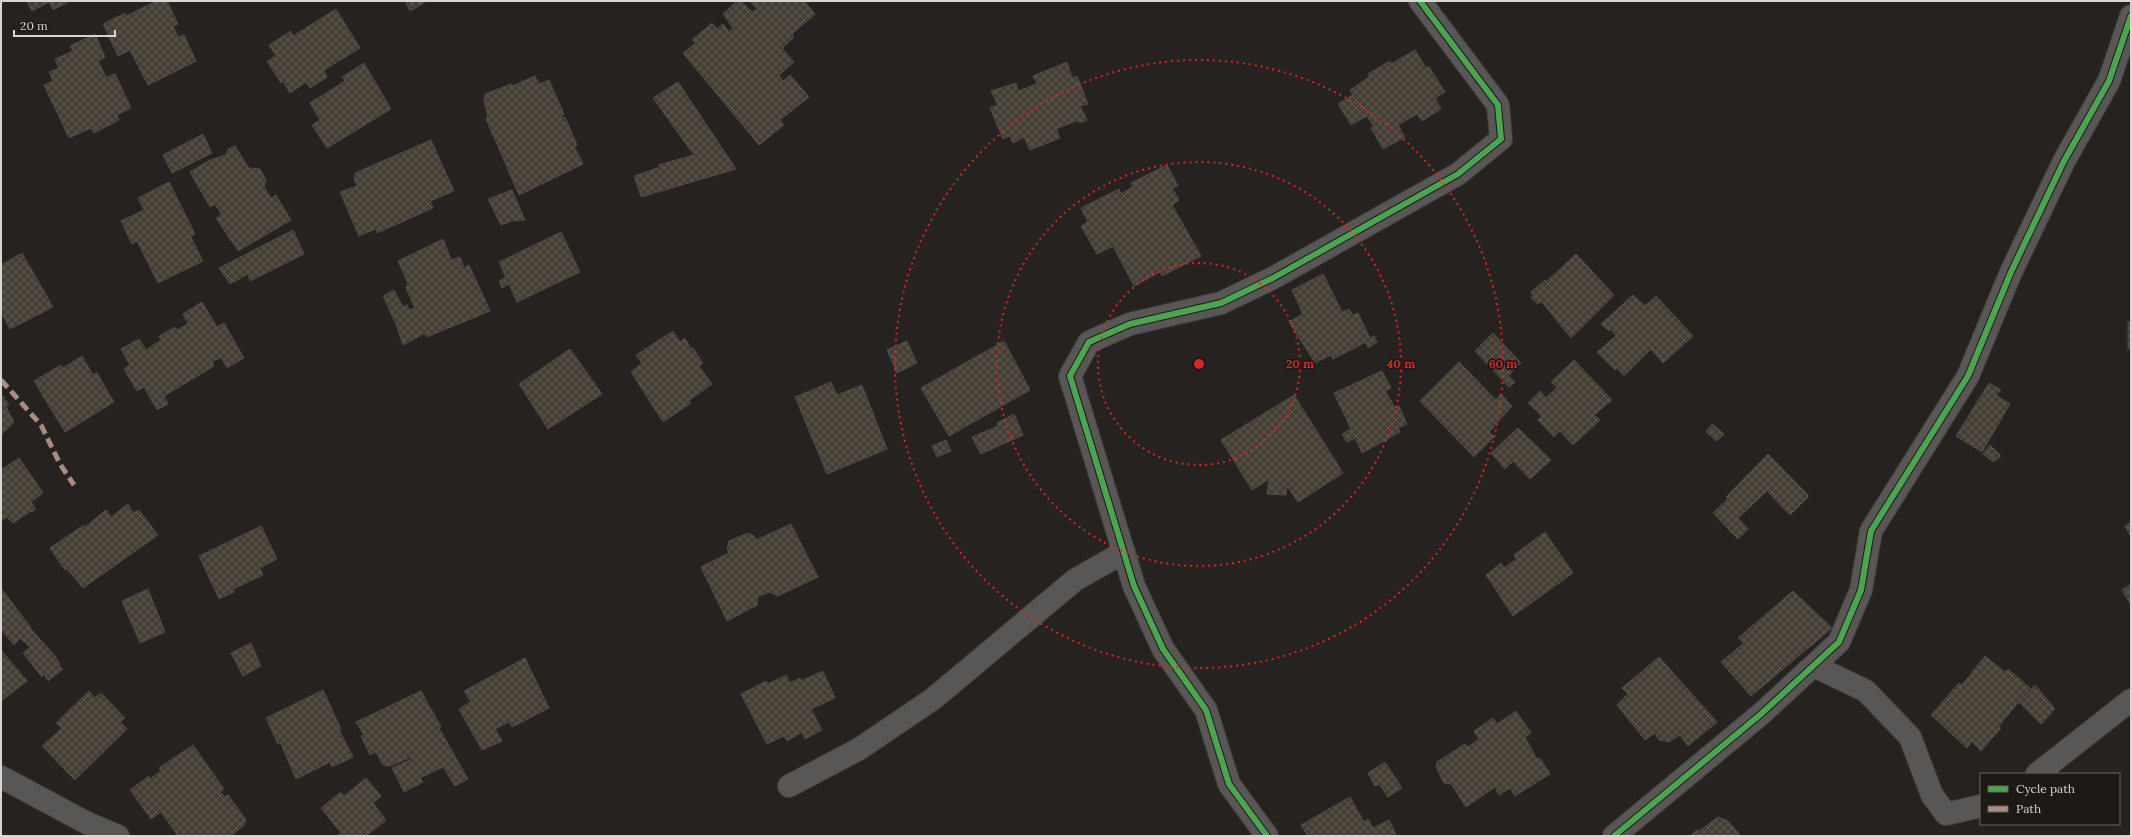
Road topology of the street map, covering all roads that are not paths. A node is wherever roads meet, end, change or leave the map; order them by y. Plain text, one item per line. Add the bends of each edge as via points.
1 (1420, 1) edge
2 (2131, 16) edge
3 (1124, 552) junction
4 (1814, 666) junction
5 (2131, 700) edge
6 (2038, 773) edge
7 (1, 777) edge
8 (789, 786) dead end
9 (1980, 806) edge
10 (118, 836) edge
11 (1267, 836) edge
12 (1614, 836) edge

1 - 3 street via 1498,105 1501,139 1458,174 1273,278 1221,303 1130,324 1089,342 1070,376
2 - 4 street via 2109,81 2064,161 2011,272 1968,376 1871,531 1862,590 1839,642
3 - 8 street via 1075,580 933,699 859,750
3 - 11 street via 1134,586 1164,649 1206,710 1229,784
4 - 9 street via 1866,691 1910,737 1932,795 1946,814
4 - 12 street via 1761,714
5 - 6 street
7 - 10 street via 87,823

